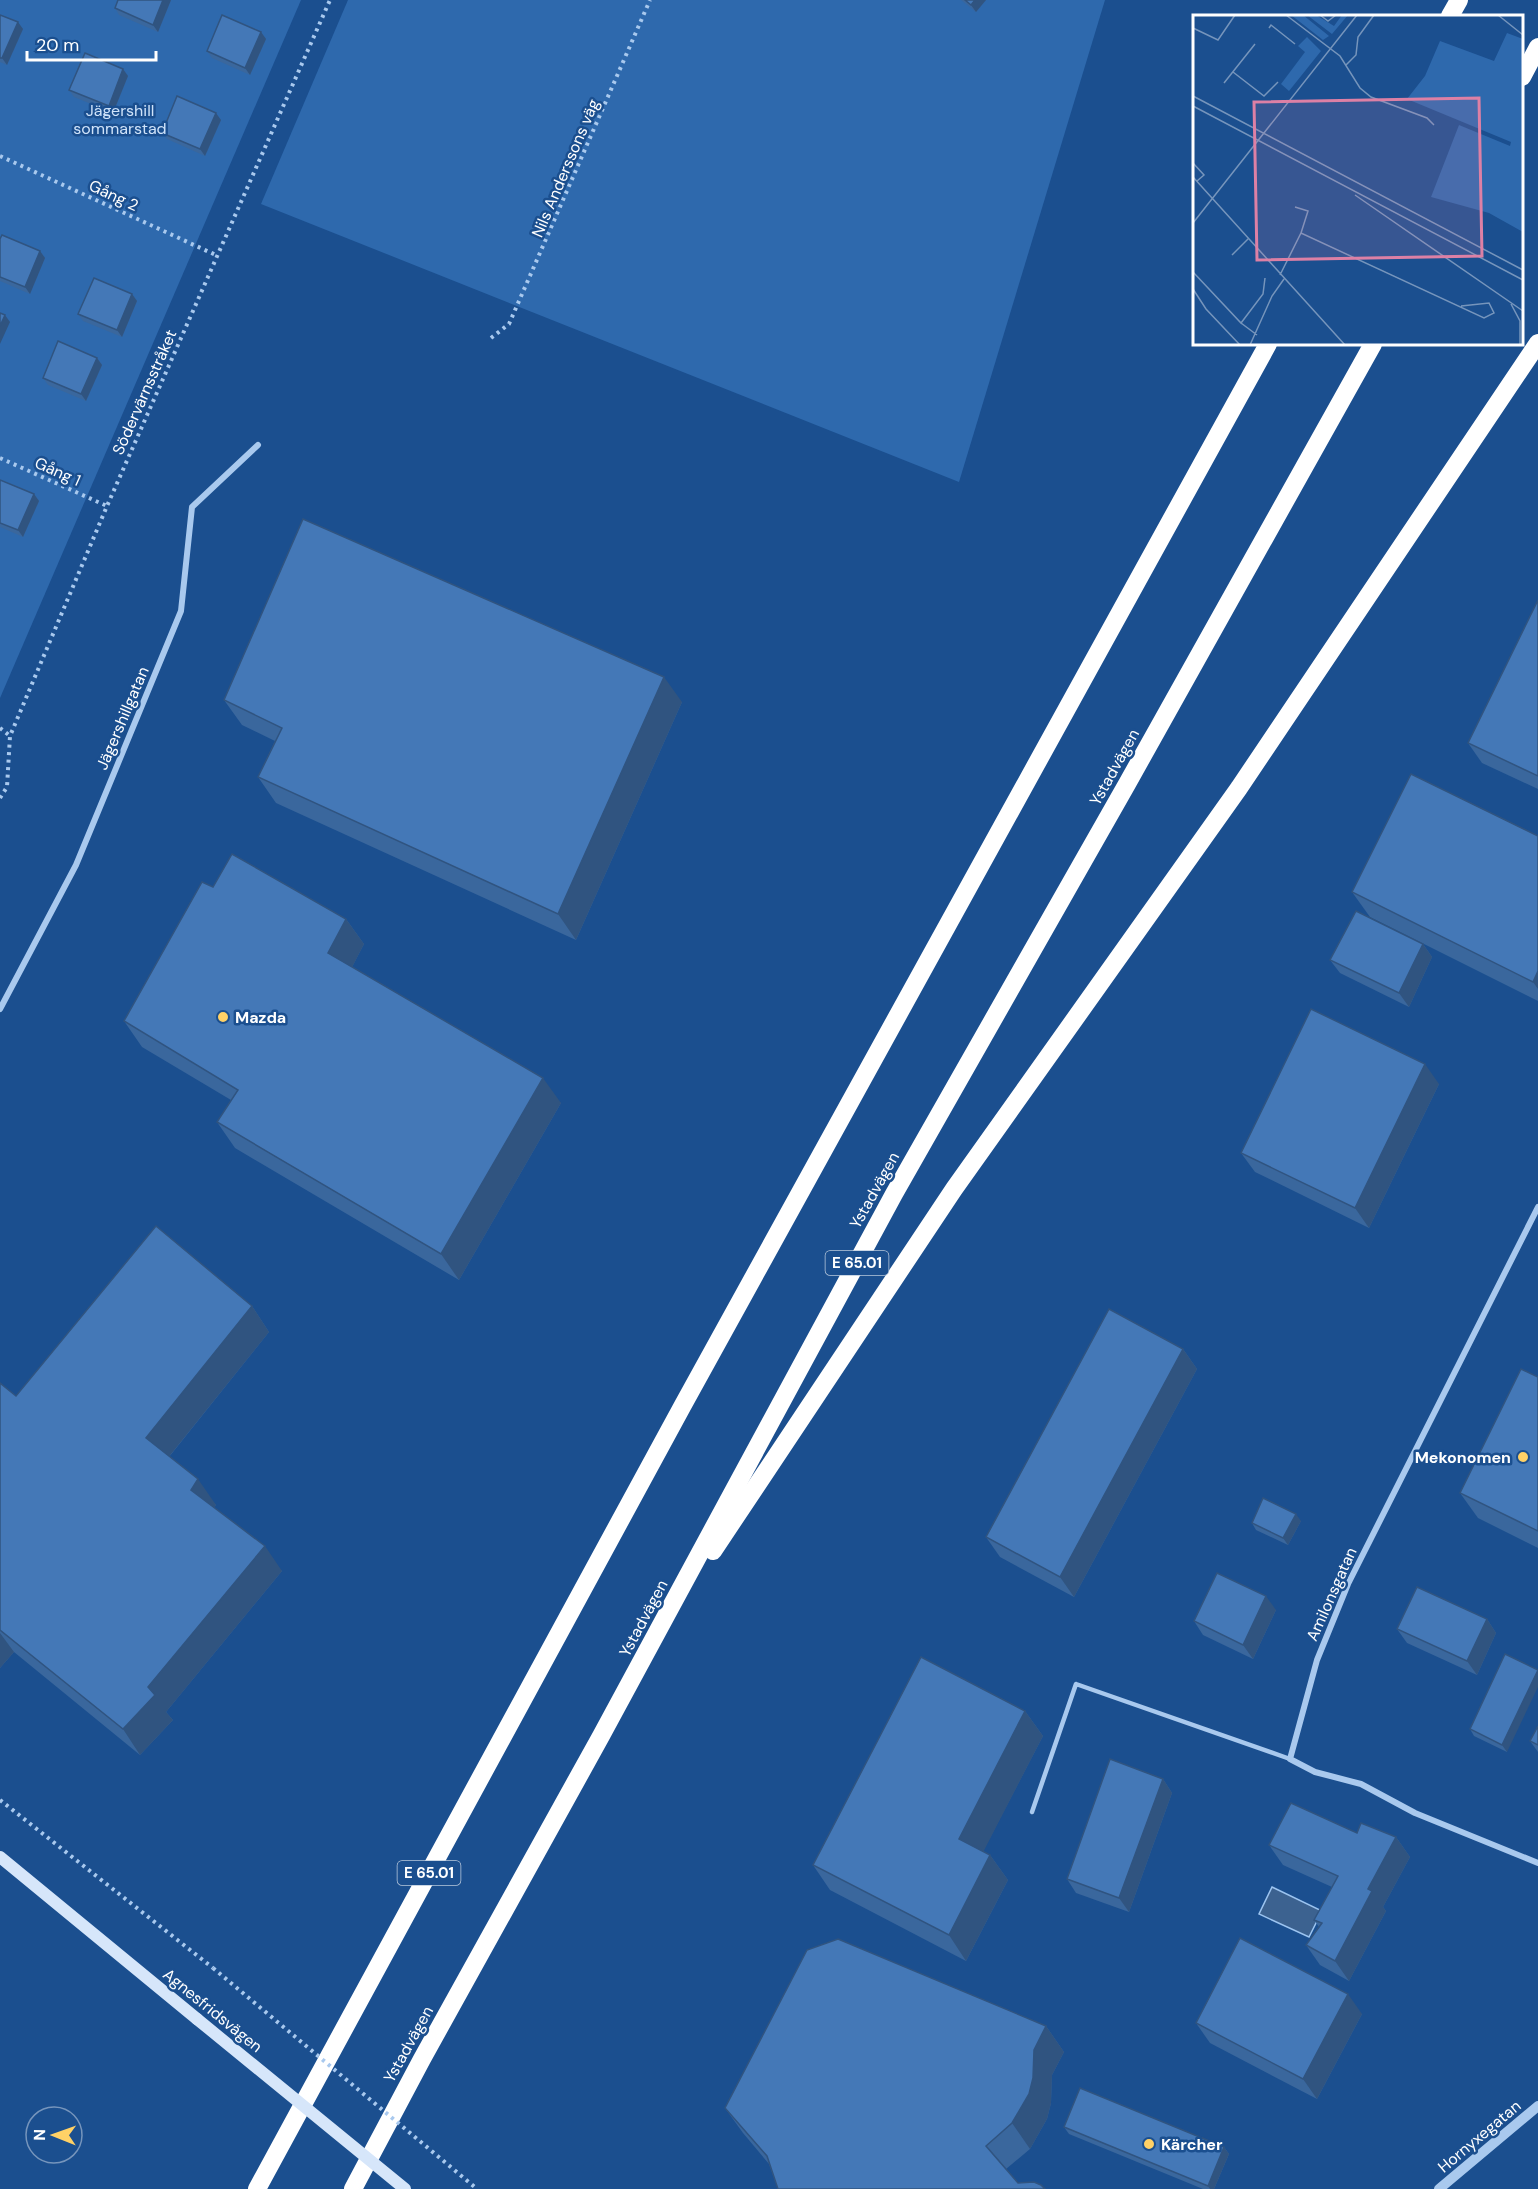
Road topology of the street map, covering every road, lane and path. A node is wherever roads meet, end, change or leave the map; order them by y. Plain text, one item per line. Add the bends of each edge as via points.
1 (330, 0) edge
2 (650, 0) edge
3 (1459, 0) edge
4 (1451, 15) edge
5 (1538, 47) edge
6 (1523, 73) edge
7 (0, 156) edge
8 (218, 256) junction
9 (491, 338) dead end
10 (1538, 343) edge
11 (1267, 345) edge
12 (1372, 345) edge
13 (258, 445) dead end
14 (0, 458) edge
15 (106, 506) junction
16 (0, 728) edge
17 (10, 736) junction
18 (0, 798) edge
19 (0, 1009) edge
20 (1538, 1207) edge
21 (650, 1645) junction
22 (1290, 1759) junction
23 (0, 1800) edge
24 (1032, 1812) dead end
25 (0, 1857) edge
26 (1538, 1863) edge
27 (1538, 2106) edge
28 (257, 2189) edge
29 (353, 2189) edge
30 (405, 2189) edge
31 (477, 2189) edge
32 (1439, 2189) edge

1 - 8 path, Södervärnsstråket
2 - 9 path, Nils Anderssons väg via 509,324
3 - 4 highway
5 - 6 highway
7 - 8 path, Gång 2
8 - 15 path, Södervärnsstråket
10 - 21 highway via 1239,788 954,1189
11 - 28 highway, E 65.01 via 683,1405
12 - 21 highway, Ystadvägen / E 65.01 via 894,1194
13 - 19 street, Jägershillgatan via 192,507 181,611 76,865
14 - 15 path, Gång 1
15 - 17 path, Södervärnsstråket
16 - 17 path
17 - 18 path, Södervärnsstråket via 6,787
20 - 22 street, Amilonsgatan via 1348,1584 1317,1660
21 - 29 highway, Ystadvägen / E 65.01
22 - 24 lane via 1076,1684
22 - 26 street via 1315,1772 1361,1784 1415,1813
23 - 31 path, bridge via 213,1968
25 - 30 main road, Agnesfridsvägen, bridge
27 - 32 street, Hornyxegatan

